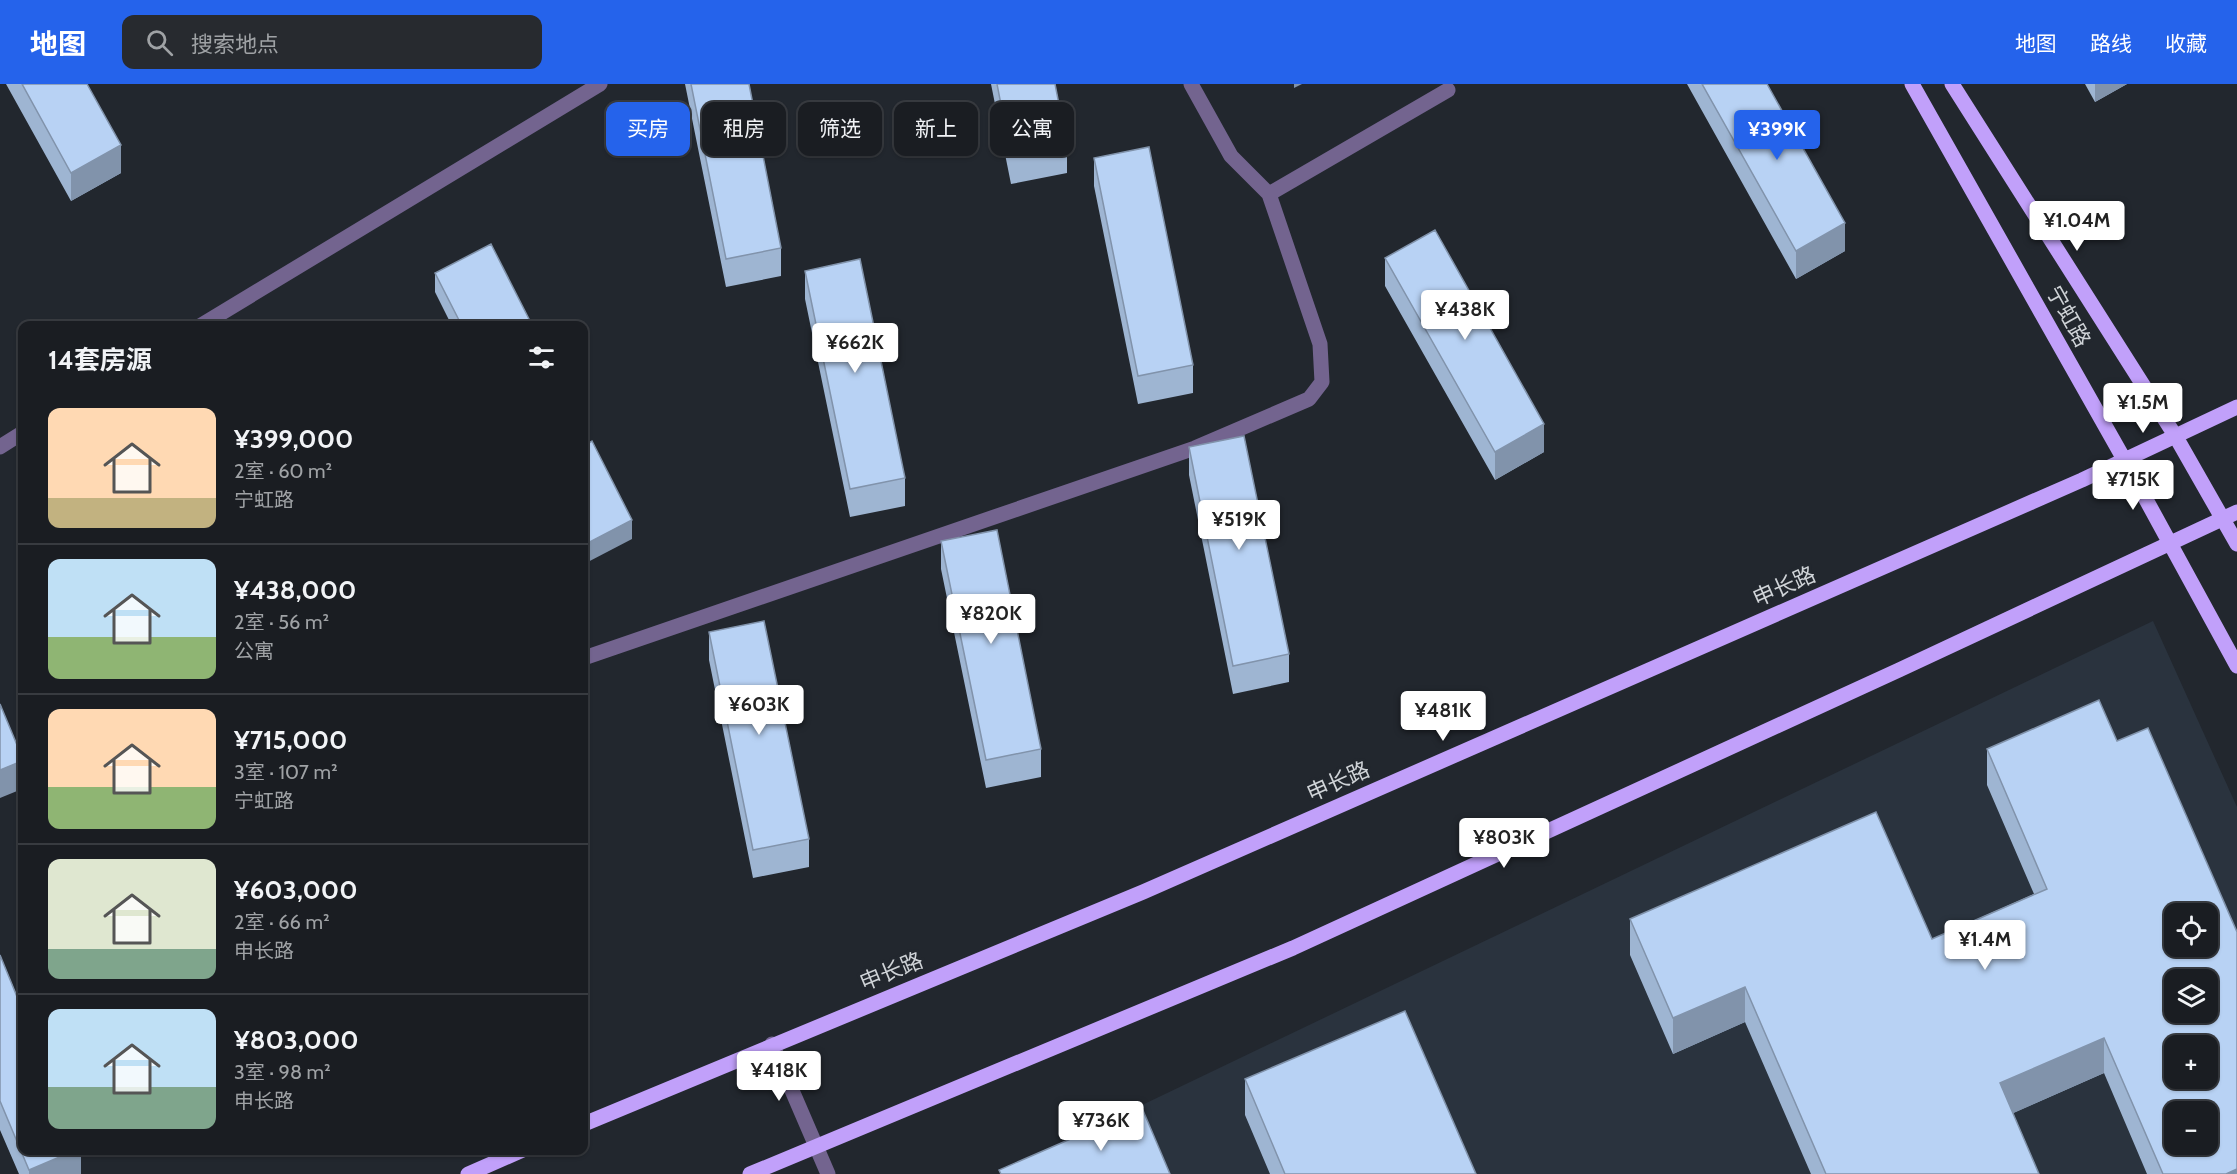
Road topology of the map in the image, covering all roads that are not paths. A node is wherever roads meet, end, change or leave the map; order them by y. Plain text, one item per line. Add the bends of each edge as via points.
1 (600, 84) edge
2 (1191, 84) edge
3 (1912, 84) edge
4 (1952, 84) edge
5 (1448, 90) dead end
6 (1269, 194) junction
7 (208, 321) edge
8 (2237, 407) edge
9 (18, 436) edge
10 (2176, 437) junction
11 (0, 447) edge
12 (2124, 461) junction
13 (2237, 512) edge
14 (2223, 520) junction
15 (2170, 544) junction
16 (2237, 544) edge
17 (588, 657) edge
18 (2237, 666) edge
19 (772, 1044) junction
20 (588, 1122) edge
21 (816, 1146) junction
22 (512, 1155) edge
23 (468, 1174) edge
24 (750, 1174) edge
25 (828, 1174) edge

1 - 7 street
2 - 6 street via 1232,156
3 - 12 main road, 宁虹路
4 - 10 main road
5 - 6 street
6 - 17 street via 1320,344 1322,382 1309,399 1195,448
8 - 10 main road, 申长路
9 - 11 street
10 - 12 main road, 申长路
10 - 14 main road
12 - 15 main road, 宁虹路
12 - 19 main road, 申长路 via 1143,892
13 - 14 main road
14 - 15 main road
14 - 16 main road
15 - 18 main road, 宁虹路
15 - 21 main road via 1293,948
19 - 20 main road, 申长路
19 - 21 street
21 - 24 main road
21 - 25 street
22 - 23 main road

